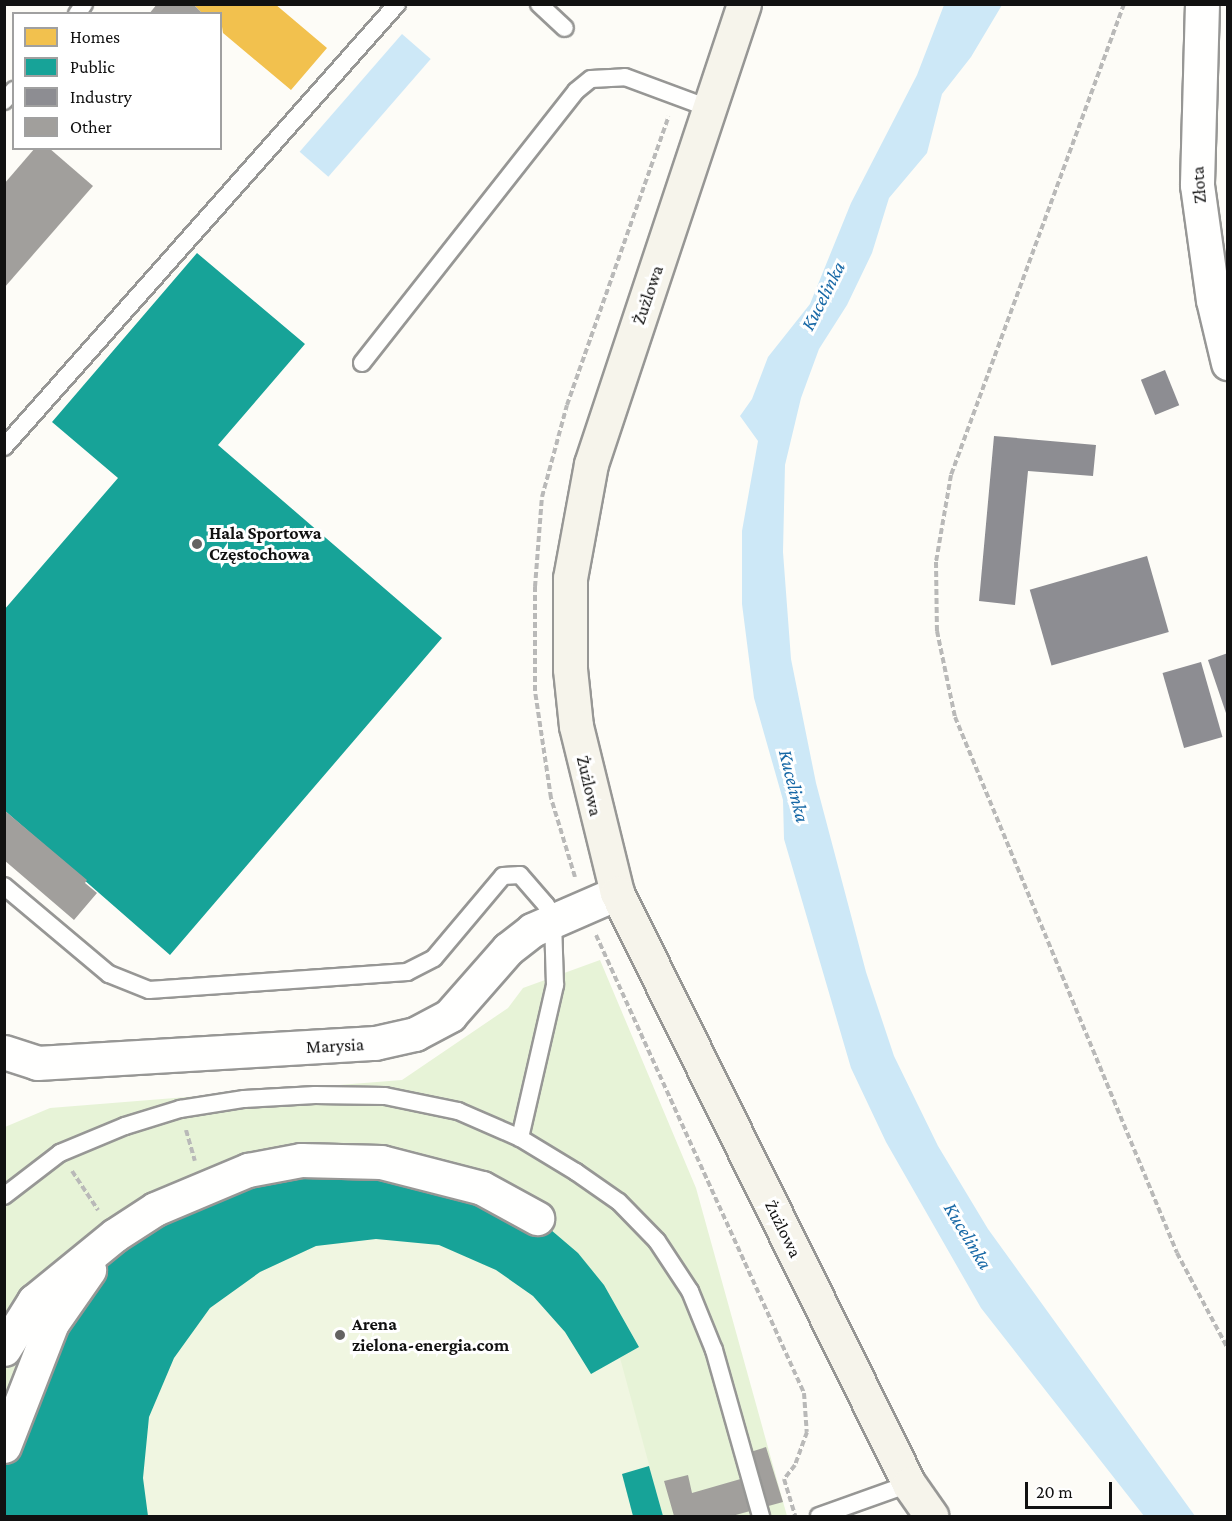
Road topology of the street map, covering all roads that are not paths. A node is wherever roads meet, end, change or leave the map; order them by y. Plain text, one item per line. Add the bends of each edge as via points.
1 (398, 4) edge
2 (539, 4) edge
3 (744, 4) edge
4 (1202, 4) edge
5 (565, 28) dead end
6 (711, 109) junction
7 (362, 363) dead end
8 (1227, 363) edge
9 (4, 447) edge
10 (4, 886) edge
11 (617, 893) junction
12 (553, 921) junction
13 (4, 1052) edge
14 (520, 1138) junction
15 (4, 1196) edge
16 (537, 1218) dead end
17 (115, 1235) junction
18 (4, 1349) edge
19 (4, 1446) edge
20 (909, 1484) junction
21 (761, 1516) edge
22 (819, 1516) edge
23 (931, 1516) edge

1 - 9 lane
2 - 5 lane
3 - 6 street, Żużlowa
4 - 8 street, Złota via 1197,186 1213,300
6 - 7 lane via 625,77 591,79 576,91
6 - 11 street, Żużlowa via 591,464 570,578 570,669 576,726
10 - 12 lane via 109,974 149,990 407,972 434,958 503,876 510,874 520,875 546,905
11 - 12 street, Marysia
11 - 20 street, Żużlowa
12 - 13 street, Marysia via 532,930 508,949 450,1015 415,1034 395,1039 37,1062
12 - 14 lane via 555,984
14 - 15 lane via 458,1111 385,1096 244,1099 180,1109 125,1126 60,1153
14 - 21 lane via 619,1202 657,1240 690,1291 714,1350
16 - 17 street via 482,1188 381,1162 339,1158 248,1170 155,1209
17 - 18 street via 34,1301
17 - 19 street via 52,1323
20 - 22 lane
20 - 23 street, Żużlowa

